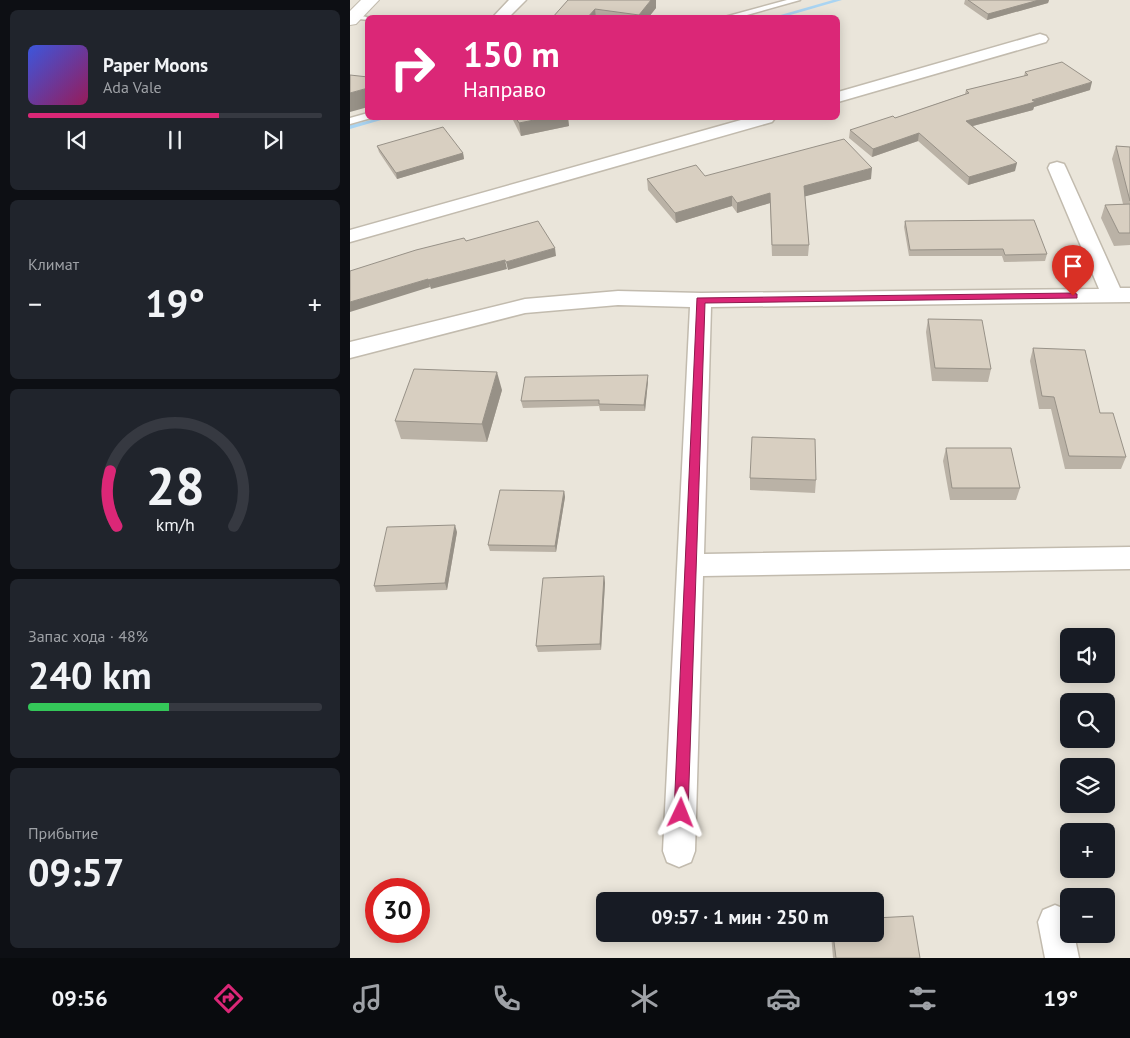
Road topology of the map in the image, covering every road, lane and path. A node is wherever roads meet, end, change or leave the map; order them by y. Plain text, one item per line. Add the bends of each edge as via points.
1 (371, 0) edge
2 (518, 0) edge
3 (796, 0) edge
4 (502, 15) edge
5 (737, 15) edge
6 (355, 17) edge
7 (1040, 39) dead end
8 (840, 96) edge
9 (365, 117) edge
10 (759, 120) edge
11 (350, 121) edge
12 (1057, 168) dead end
13 (350, 236) edge
14 (1121, 295) edge
15 (701, 300) junction
16 (350, 350) edge
17 (1130, 558) edge
18 (691, 565) junction
19 (680, 851) dead end
20 (1055, 922) dead end
21 (1062, 958) edge

1 - 6 street
2 - 4 street
3 - 5 lane
7 - 8 street
9 - 11 lane
10 - 13 street
12 - 14 street
14 - 15 street
15 - 16 street via 618,298 525,306
15 - 18 street
17 - 18 street
18 - 19 street
20 - 21 street

